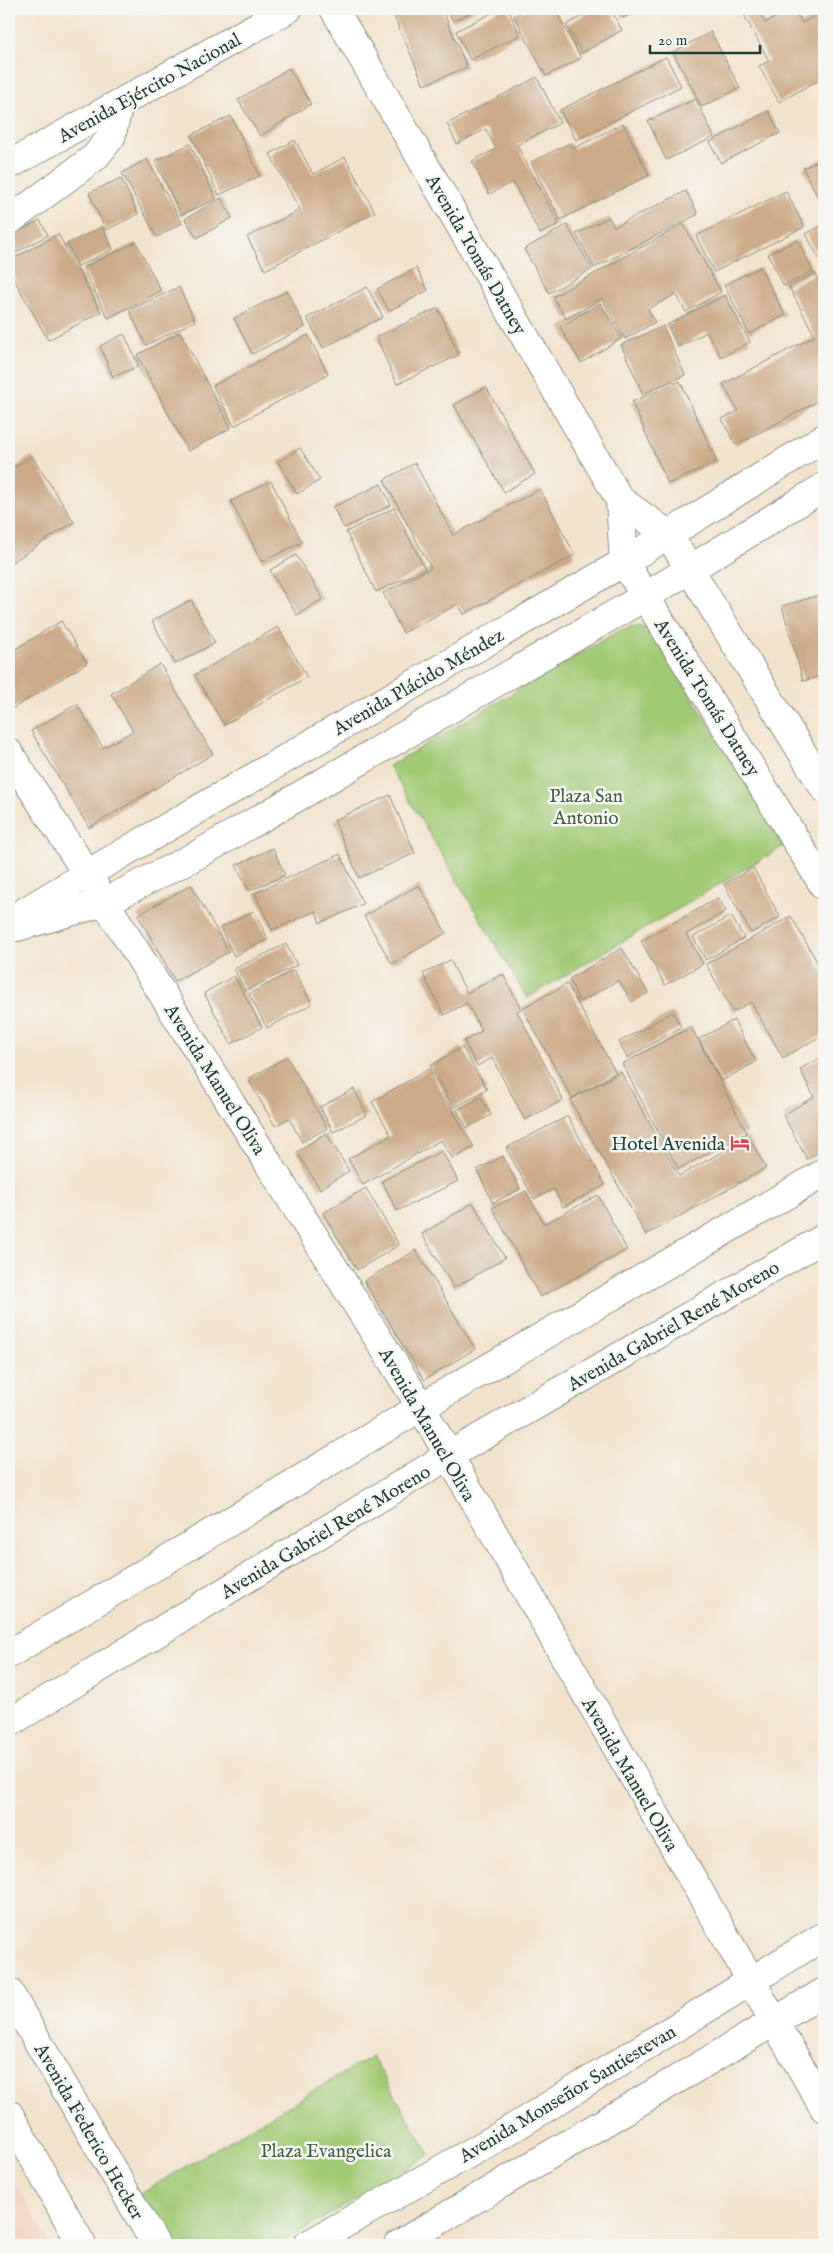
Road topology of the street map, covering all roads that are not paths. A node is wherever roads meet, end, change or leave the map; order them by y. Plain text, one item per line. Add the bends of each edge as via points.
1 (288, 9) edge
2 (334, 9) edge
3 (119, 104) junction
4 (9, 165) edge
5 (9, 221) edge
6 (824, 438) edge
7 (824, 487) edge
8 (620, 500) junction
9 (668, 534) junction
10 (624, 562) junction
11 (689, 569) junction
12 (646, 596) junction
13 (9, 753) edge
14 (824, 788) edge
15 (87, 874) junction
16 (824, 886) edge
17 (105, 902) junction
18 (9, 921) edge
19 (9, 929) edge
20 (824, 1173) edge
21 (824, 1238) edge
22 (421, 1407) junction
23 (448, 1456) junction
24 (9, 1654) edge
25 (9, 1722) edge
26 (824, 1936) edge
27 (750, 1981) junction
28 (9, 1992) edge
29 (824, 1992) edge
30 (774, 2021) junction
31 (824, 2108) edge
32 (9, 2114) edge
33 (82, 2245) edge
34 (156, 2245) edge
35 (308, 2245) edge
36 (398, 2245) edge

1 - 3 street, Avenida Ejército Nacional
2 - 8 street, Avenida Tomás Datney
3 - 4 street, Avenida Ejército Nacional
3 - 5 street via 111,137 95,157
6 - 9 street, Avenida Plácido Méndez
7 - 11 street, Avenida Plácido Méndez
8 - 9 street, Avenida Tomás Datney
8 - 10 street, Avenida Tomás Datney
9 - 10 street, Avenida Plácido Méndez
9 - 11 street, Avenida Tomás Datney
10 - 12 street, Avenida Tomás Datney
10 - 15 street, Avenida Plácido Méndez
11 - 12 street, Avenida Plácido Méndez
11 - 14 street, Avenida Tomás Datney
12 - 16 street, Avenida Tomás Datney
12 - 17 street, Avenida Plácido Méndez via 197,855
13 - 15 street, Avenida Manuel Oliva
15 - 17 street, Avenida Manuel Oliva
15 - 18 street, Avenida Plácido Méndez
17 - 19 street, Avenida Plácido Méndez
17 - 22 street, Avenida Manuel Oliva
20 - 22 street
21 - 23 street, Avenida Gabriel René Moreno
22 - 23 street, Avenida Manuel Oliva
22 - 24 street
23 - 25 street, Avenida Gabriel René Moreno
23 - 27 street, Avenida Manuel Oliva
26 - 27 street, Avenida Monseñor Santiestevan
27 - 30 street, Avenida Manuel Oliva
27 - 35 street, Avenida Monseñor Santiestevan via 500,2136
28 - 34 street, Avenida Federico Hecker
29 - 30 street
30 - 31 street, Avenida Manuel Oliva
30 - 36 street
32 - 33 street

